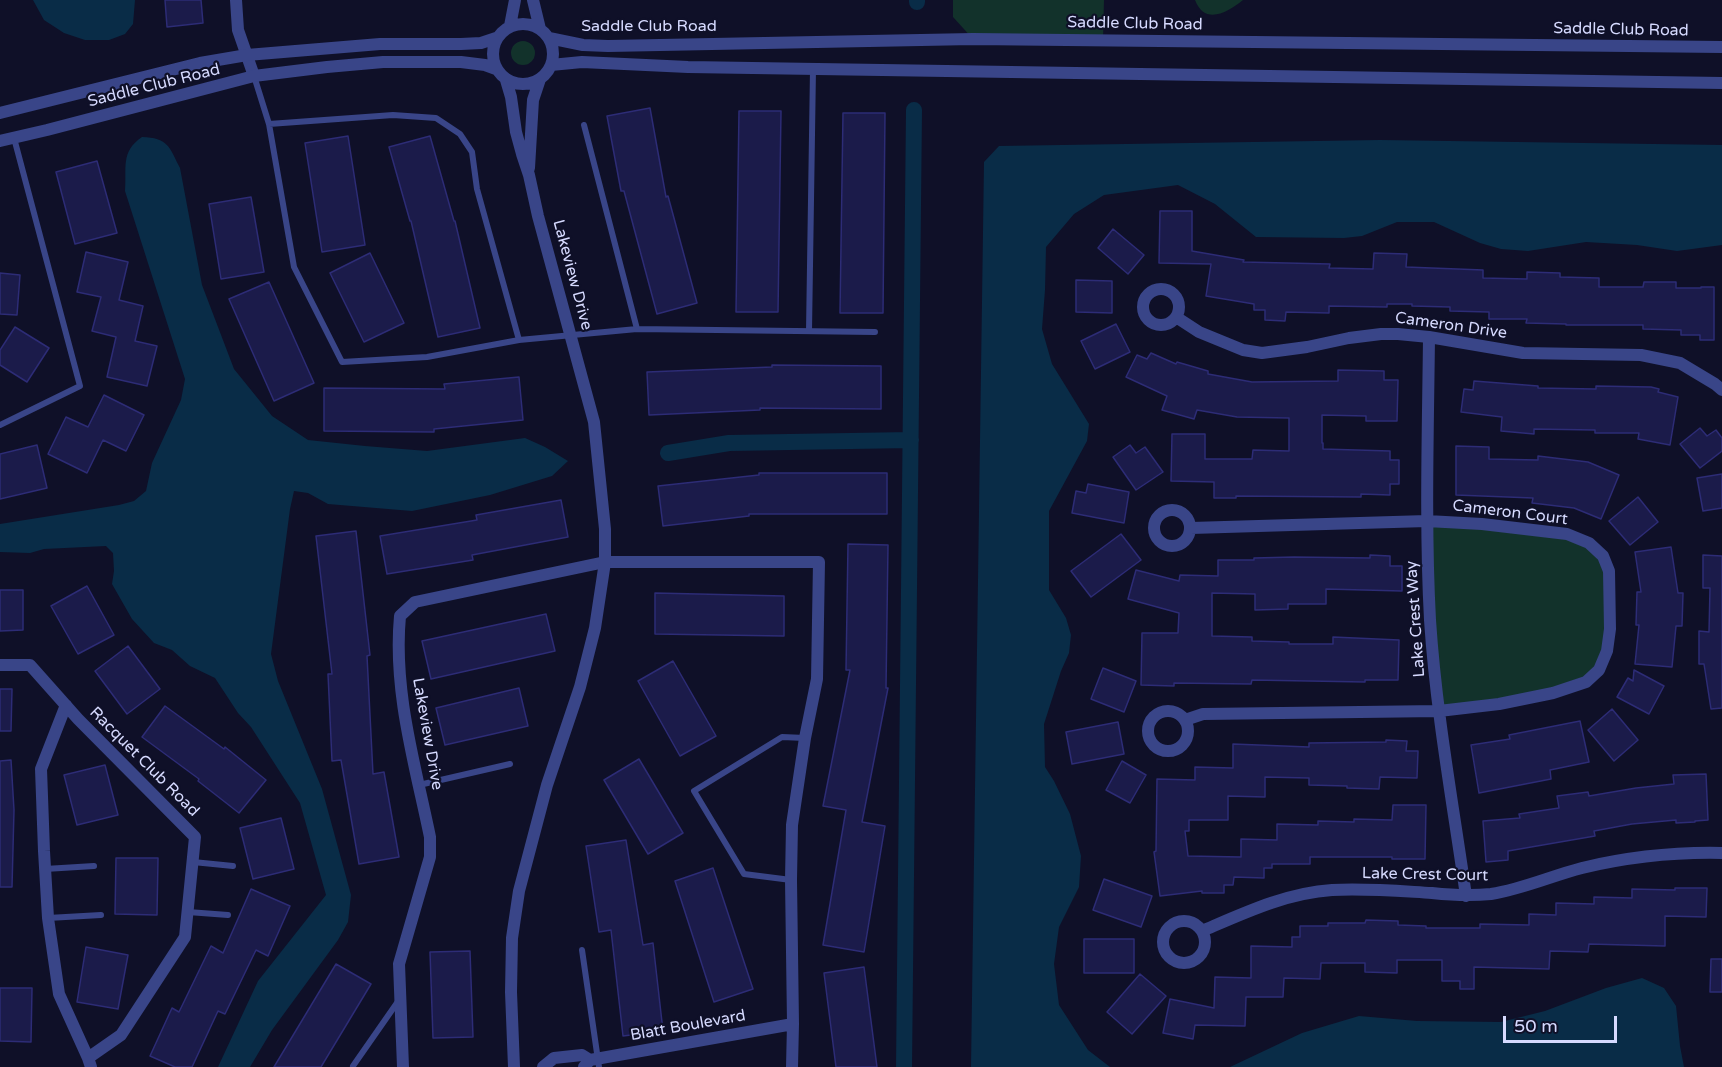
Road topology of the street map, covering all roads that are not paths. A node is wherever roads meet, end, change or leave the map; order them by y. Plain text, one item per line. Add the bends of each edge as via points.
1 (236, 0) edge
2 (515, 0) edge
3 (533, 0) edge
4 (510, 26) junction
5 (540, 29) junction
6 (496, 38) junction
7 (549, 38) junction
8 (1722, 47) edge
9 (247, 55) junction
10 (551, 65) junction
11 (496, 69) junction
12 (813, 69) junction
13 (254, 76) junction
14 (540, 79) junction
15 (506, 80) junction
16 (1722, 83) edge
17 (0, 113) edge
18 (269, 124) junction
19 (584, 125) dead end
20 (14, 138) junction
21 (0, 141) edge
22 (529, 175) junction
23 (1176, 317) dead end
24 (637, 329) junction
25 (809, 331) junction
26 (875, 332) dead end
27 (571, 335) junction
28 (1429, 337) junction
29 (519, 340) junction
30 (1722, 390) edge
31 (0, 425) edge
32 (1427, 521) junction
33 (1191, 528) dead end
34 (605, 562) junction
35 (0, 664) edge
36 (66, 705) junction
37 (1439, 711) junction
38 (1185, 720) dead end
39 (805, 738) junction
40 (510, 764) dead end
41 (419, 785) junction
42 (1722, 853) edge
43 (192, 862) junction
44 (94, 866) dead end
45 (233, 866) dead end
46 (45, 869) junction
47 (791, 880) junction
48 (1466, 896) junction
49 (188, 912) junction
50 (101, 915) dead end
51 (228, 915) dead end
52 (48, 918) junction
53 (1203, 932) dead end
54 (582, 950) dead end
55 (400, 998) junction
56 (793, 1024) junction
57 (89, 1062) edge
58 (593, 1063) edge
59 (353, 1066) edge
60 (403, 1067) edge
61 (514, 1067) edge
62 (543, 1067) edge
63 (792, 1067) edge

1 - 9 street via 238,30
2 - 4 street
3 - 5 street
4 - 5 street via 531,24
4 - 6 street
5 - 7 street
6 - 9 street, Saddle Club Road via 481,43 380,44
6 - 11 street via 492,48
7 - 8 street, Saddle Club Road via 608,46 973,39
7 - 10 street via 553,47
9 - 13 street
9 - 17 street, Saddle Club Road
10 - 12 street via 582,62
10 - 14 street
11 - 13 street, Saddle Club Road via 461,62 383,62
11 - 15 street
12 - 16 street
12 - 25 lane
13 - 18 lane
13 - 20 street, Saddle Club Road
14 - 15 street via 529,84
14 - 22 street, Lakeview Drive via 533,100
15 - 22 street, Lakeview Drive
18 - 29 lane via 393,116 436,118 460,134 472,152 477,189
18 - 29 lane via 294,267 342,362 427,357
19 - 24 lane
20 - 21 street, Saddle Club Road
20 - 31 lane via 80,386
22 - 27 street, Lakeview Drive
23 - 28 street, Cameron Drive via 1210,337 1262,353 1374,335
24 - 25 lane
24 - 27 lane
25 - 26 lane
27 - 29 lane
27 - 34 street, Lakeview Drive via 594,422
28 - 30 street, Cameron Drive via 1522,353 1641,355 1680,363
28 - 32 street, Lake Crest Way
32 - 33 street, Cameron Court
32 - 37 street, Lake Crest Way via 1430,620
32 - 37 street, Cameron Court via 1567,534 1589,543 1603,556 1609,571 1607,651 1599,670 1586,682 1499,704
34 - 39 street via 819,562 817,679
34 - 41 street, Lakeview Drive via 416,602 400,616 401,698
34 - 61 street, Lakeview Drive via 595,628 580,687 547,785 519,891 512,938
35 - 36 street, Racquet Club Road via 30,665
36 - 43 street, Racquet Club Road via 195,837
36 - 46 street, Racquet Club Road via 41,769
37 - 38 street, Cameron Court via 1203,714
37 - 48 street, Lake Crest Way
39 - 47 street via 792,825
39 - 47 lane via 782,737 694,791 744,874
40 - 41 lane
41 - 55 street, Lakeview Drive via 430,837 430,857 399,964
42 - 48 street, Lake Crest Court via 1632,858 1509,891
43 - 45 lane
43 - 49 street, Racquet Club Road
44 - 46 lane
46 - 52 street, Racquet Club Road
47 - 56 street
48 - 53 street, Lake Crest Court via 1381,890 1316,892 1283,899
49 - 51 lane
49 - 57 street, Racquet Club Road via 185,937 121,1035
50 - 52 lane
52 - 57 street, Racquet Club Road via 59,994
54 - 58 lane
55 - 59 lane
55 - 60 street, Lakeview Drive
56 - 58 street, Blatt Boulevard
56 - 63 street
58 - 62 street, Blatt Boulevard via 582,1055 554,1058

